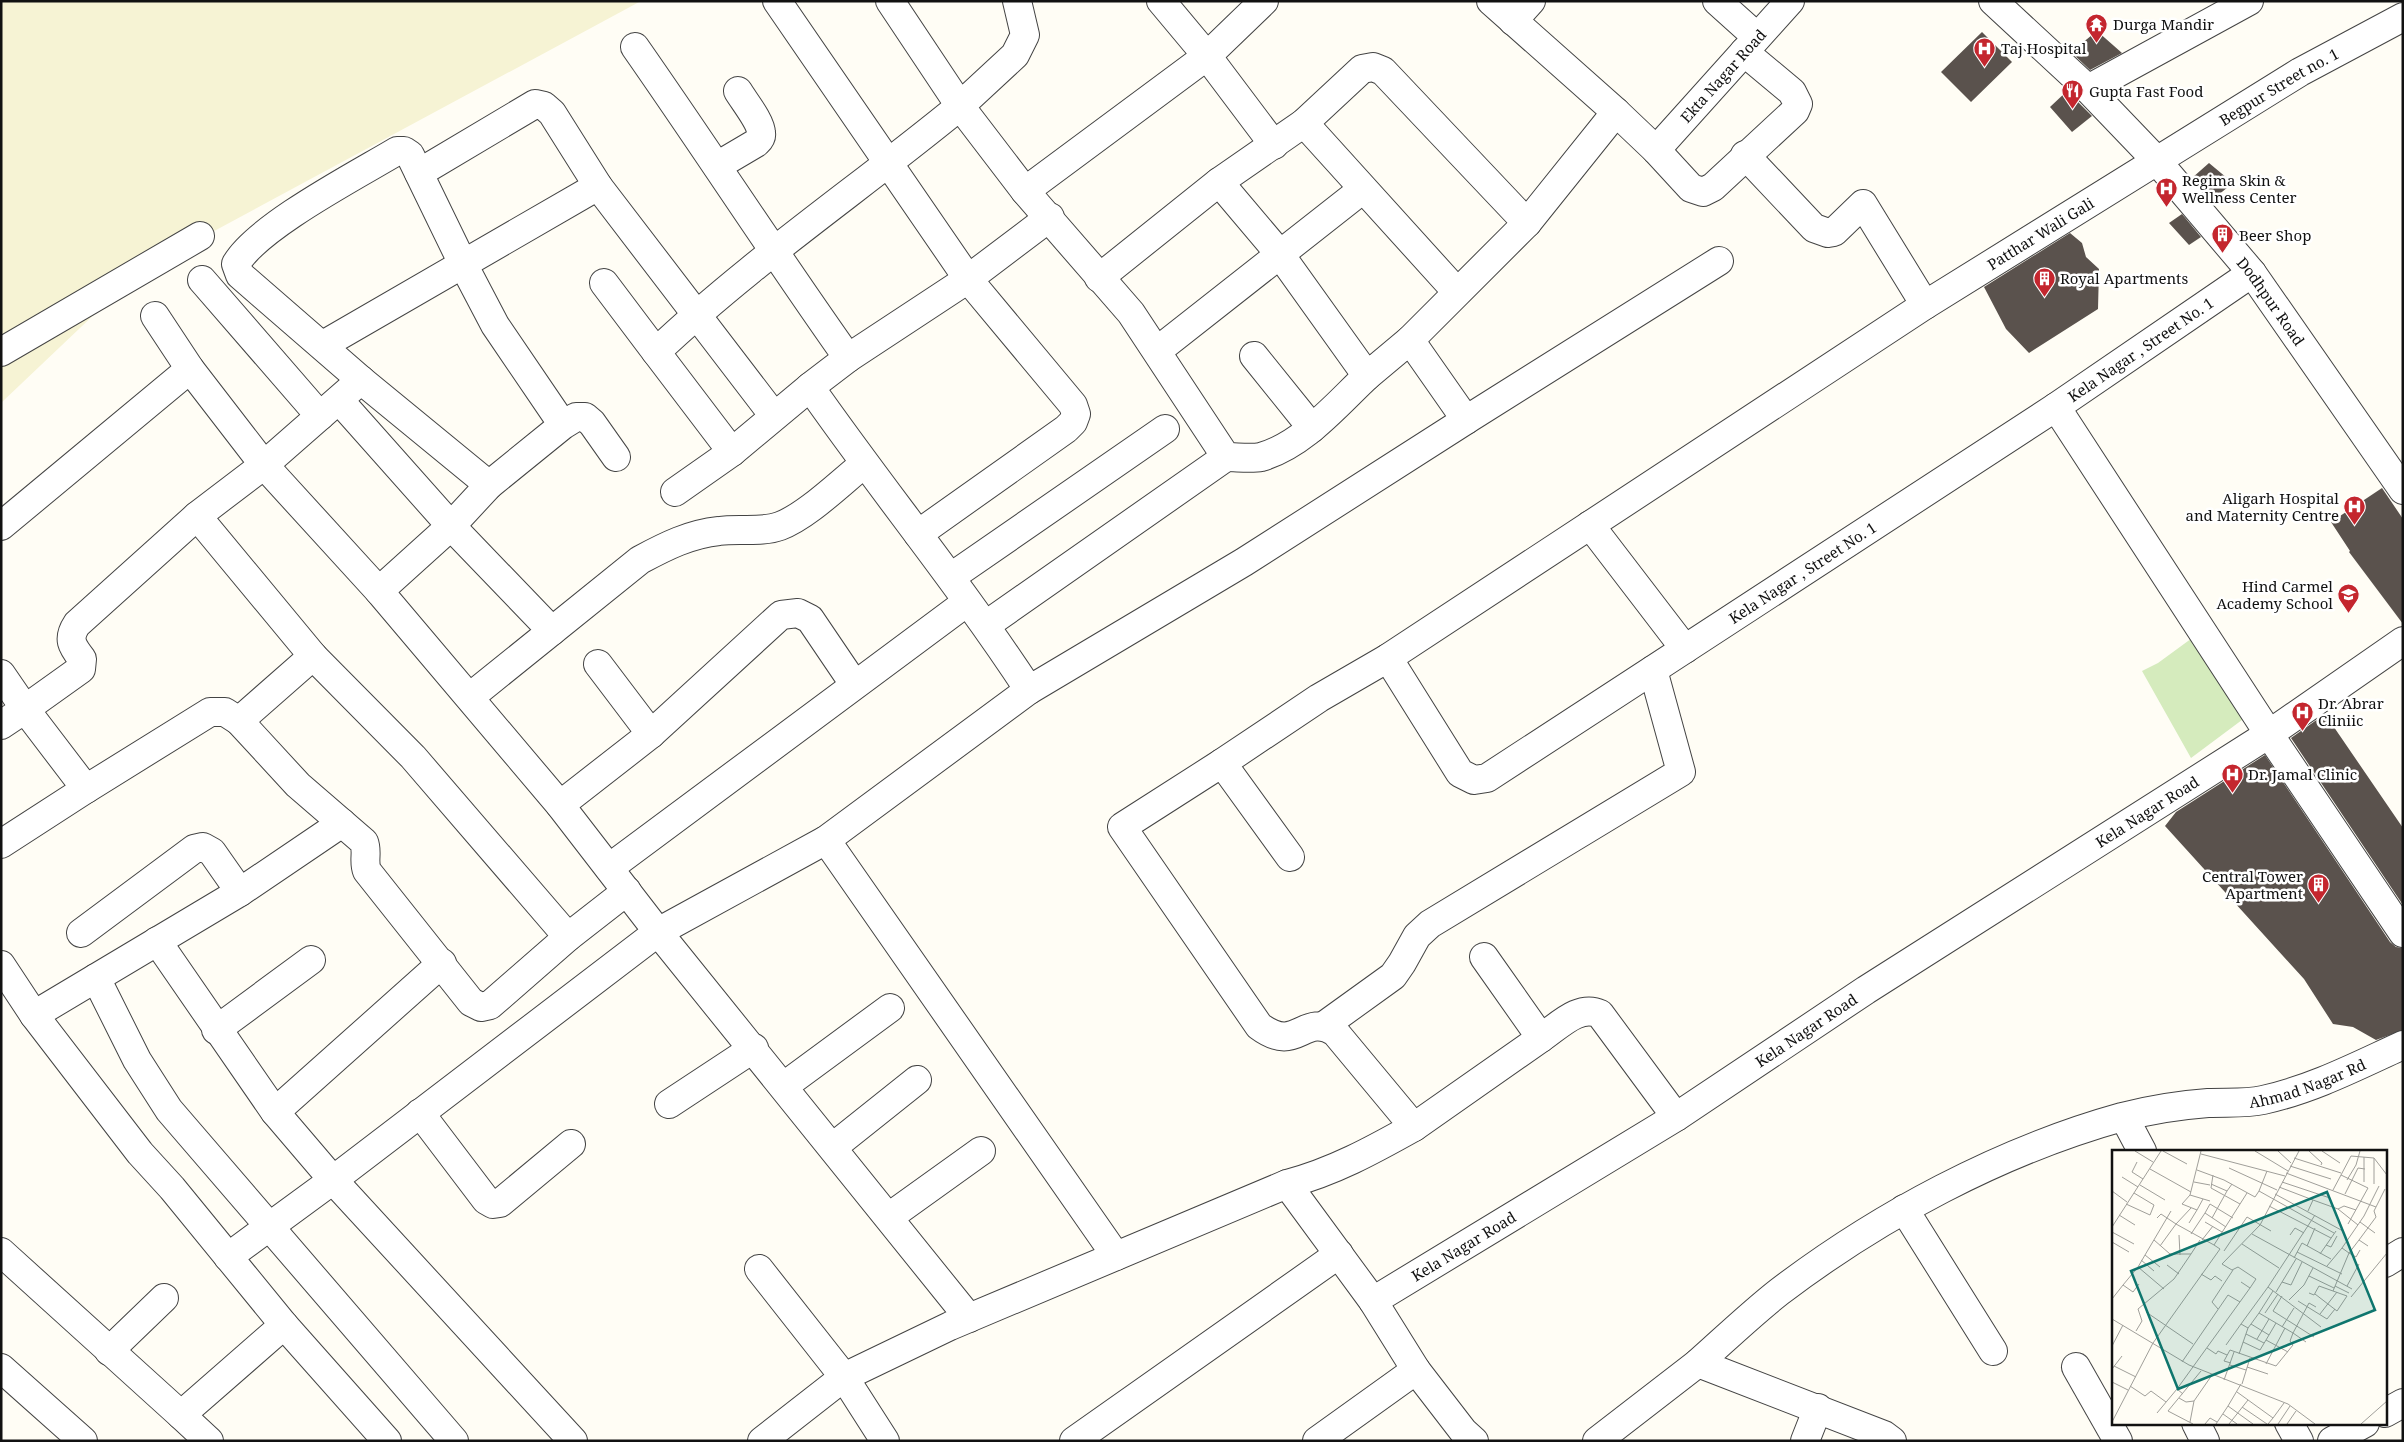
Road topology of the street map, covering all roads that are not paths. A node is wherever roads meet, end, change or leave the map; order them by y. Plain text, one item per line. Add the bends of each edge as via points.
1 (777, 1) edge
2 (890, 1) edge
3 (1017, 1) edge
4 (1161, 1) edge
5 (1264, 1) edge
6 (1491, 1) edge
7 (1717, 1) edge
8 (1790, 1) edge
9 (2249, 1) edge
10 (1996, 2) edge
11 (1522, 11) edge
12 (2403, 17) edge
13 (1751, 44) junction
14 (635, 46) dead end
15 (1208, 56) junction
16 (2088, 89) junction
17 (738, 91) dead end
18 (960, 106) junction
19 (1616, 112) junction
20 (1304, 123) junction
21 (1274, 145) junction
22 (1656, 150) junction
23 (1745, 155) junction
24 (2157, 161) junction
25 (717, 166) junction
26 (888, 166) junction
27 (419, 173) junction
28 (1219, 182) junction
29 (598, 186) junction
30 (1363, 189) junction
31 (1025, 191) junction
32 (1050, 217) junction
33 (1527, 223) junction
34 (200, 236) dead end
35 (772, 251) junction
36 (1279, 253) junction
37 (1719, 261) dead end
38 (463, 264) junction
39 (2252, 273) junction
40 (1099, 278) junction
41 (202, 280) dead end
42 (968, 280) junction
43 (604, 283) dead end
44 (1457, 292) junction
45 (1925, 306) junction
46 (697, 313) junction
47 (155, 316) dead end
48 (1410, 340) junction
49 (323, 346) junction
50 (1157, 350) junction
51 (1, 352) edge
52 (656, 352) junction
53 (1254, 356) dead end
54 (848, 358) junction
55 (190, 369) junction
56 (1367, 376) junction
57 (361, 380) junction
58 (810, 387) junction
59 (2056, 407) junction
60 (329, 408) junction
61 (774, 416) junction
62 (1466, 420) junction
63 (562, 425) junction
64 (1312, 428) junction
65 (1165, 429) dead end
66 (732, 452) junction
67 (616, 457) dead end
68 (1226, 457) junction
69 (864, 464) junction
70 (264, 465) junction
71 (488, 485) junction
72 (2403, 490) edge
73 (675, 492) dead end
74 (197, 516) junction
75 (1590, 525) junction
76 (1, 526) edge
77 (450, 526) junction
78 (918, 534) junction
79 (952, 577) junction
80 (379, 591) junction
81 (967, 602) junction
82 (986, 625) junction
83 (552, 631) junction
84 (2403, 641) edge
85 (1685, 650) junction
86 (313, 656) junction
87 (1388, 658) junction
88 (598, 664) dead end
89 (1653, 670) junction
90 (1, 674) edge
91 (854, 684) junction
92 (1029, 690) junction
93 (470, 697) junction
94 (25, 709) junction
95 (239, 721) junction
96 (1, 725) edge
97 (651, 734) junction
98 (2269, 734) junction
99 (1222, 763) junction
100 (86, 789) junction
101 (560, 805) junction
102 (342, 822) junction
103 (826, 840) junction
104 (1, 844) edge
105 (1290, 857) dead end
106 (609, 868) junction
107 (627, 891) junction
108 (240, 892) junction
109 (658, 932) junction
110 (2403, 932) edge
111 (81, 933) dead end
112 (568, 937) junction
113 (157, 941) junction
114 (1484, 957) dead end
115 (311, 960) dead end
116 (442, 964) junction
117 (1, 965) edge
118 (96, 978) junction
119 (890, 1008) dead end
120 (34, 1015) junction
121 (1325, 1025) junction
122 (216, 1030) junction
123 (1541, 1038) junction
124 (2403, 1045) edge
125 (754, 1048) junction
126 (917, 1080) dead end
127 (784, 1086) junction
128 (669, 1104) dead end
129 (275, 1112) junction
130 (420, 1113) junction
131 (1676, 1116) junction
132 (2124, 1117) junction
133 (1414, 1127) junction
134 (571, 1144) dead end
135 (833, 1147) junction
136 (2141, 1150) edge
137 (981, 1151) dead end
138 (333, 1180) junction
139 (1287, 1184) junction
140 (1904, 1209) junction
141 (889, 1217) junction
142 (269, 1225) junction
143 (1, 1252) edge
144 (2403, 1252) edge
145 (1339, 1254) junction
146 (1116, 1256) junction
147 (228, 1257) junction
148 (2386, 1262) edge
149 (759, 1269) dead end
150 (164, 1298) dead end
151 (1373, 1301) junction
152 (969, 1318) junction
153 (284, 1325) junction
154 (109, 1351) junction
155 (1993, 1352) dead end
156 (1698, 1363) junction
157 (2076, 1367) dead end
158 (1, 1368) edge
159 (1416, 1370) junction
160 (844, 1377) junction
161 (2403, 1403) edge
162 (1818, 1408) junction
163 (2386, 1412) edge
164 (181, 1415) junction
165 (2196, 1424) edge
166 (2290, 1424) edge
167 (2363, 1424) edge
168 (83, 1441) edge
169 (209, 1441) edge
170 (387, 1441) edge
171 (454, 1441) edge
172 (574, 1441) edge
173 (762, 1441) edge
174 (885, 1441) edge
175 (1074, 1441) edge
176 (1317, 1441) edge
177 (1474, 1441) edge
178 (1597, 1441) edge
179 (1806, 1441) edge
180 (1892, 1441) edge
181 (2118, 1441) edge
182 (2205, 1441) edge
183 (2299, 1441) edge
184 (2332, 1441) edge

1 - 26 street
2 - 18 street
3 - 18 street via 1025,35 1015,54
4 - 15 street
5 - 15 street
6 - 11 street
7 - 13 street
8 - 13 street, Ekta Nagar Road
9 - 16 street
10 - 16 street, Dodhpur Road
11 - 19 street
12 - 24 street, Begpur Street no. 1 via 2300,72
13 - 22 street, Ekta Nagar Road
13 - 23 street via 1792,92 1798,104 1795,111
14 - 25 street
15 - 21 street
15 - 31 street
16 - 24 street, Dodhpur Road
17 - 25 street via 762,133 756,144
18 - 26 street
18 - 31 street
19 - 22 street
19 - 33 street
20 - 21 street
20 - 30 street
20 - 33 street via 1362,69 1373,67 1383,71
21 - 28 street
22 - 23 street via 1691,188 1703,192 1713,188
23 - 45 street via 1814,228 1821,231 1834,232 1863,204
24 - 39 street, Dodhpur Road
24 - 45 street, Patthar Wali Gali
25 - 35 street
26 - 35 street
26 - 42 street
27 - 29 street via 535,104 552,112
27 - 38 street
27 - 49 street via 410,155 398,151 299,210 242,253 236,264 240,275
28 - 36 street
28 - 40 street
29 - 38 street
29 - 46 street
30 - 36 street
30 - 44 street
31 - 32 street
32 - 40 street
32 - 42 street
33 - 44 street
34 - 51 street
35 - 46 street
35 - 54 street
36 - 50 street
36 - 56 street
37 - 62 street
38 - 49 street
38 - 63 street via 495,324
39 - 59 street, Kela Nagar , Street No. 1
39 - 72 street, Dodhpur Road
40 - 50 street via 1131,313
41 - 60 street
42 - 54 street
42 - 78 street via 1073,405 1076,414 1066,429
43 - 52 street
44 - 48 street
45 - 75 street, Patthar Wali Gali
46 - 52 street
46 - 61 street
47 - 55 street
48 - 56 street
48 - 62 street
49 - 57 street
50 - 68 street
52 - 66 street
53 - 64 street
54 - 58 street
55 - 70 street
55 - 76 street
56 - 64 street
57 - 60 street
57 - 71 street
58 - 61 street
58 - 69 street
59 - 85 street, Kela Nagar , Street No. 1
59 - 98 street
60 - 70 street
60 - 77 street
61 - 66 street
62 - 92 street via 1244,562
63 - 67 street via 576,417 585,417
63 - 71 street
64 - 68 street via 1260,457
65 - 79 street
66 - 73 street
68 - 82 street
69 - 78 street
69 - 83 street via 798,517 779,526 720,530 669,544 640,560
70 - 74 street
70 - 80 street
71 - 77 street
74 - 86 street
74 - 94 street via 77,624 71,634 71,645 82,659 82,669
75 - 85 street
75 - 87 street, Patthar Wali Gali
77 - 80 street
77 - 83 street
78 - 79 street
79 - 81 street
80 - 93 street
81 - 82 street
81 - 91 street
82 - 92 street
83 - 93 street
84 - 98 street, Kela Nagar Road
85 - 89 street, Kela Nagar , Street No. 1
86 - 95 street
86 - 112 street via 413,757
87 - 89 street, Kela Nagar , Street No. 1 via 1460,773 1474,780 1487,778
87 - 99 street, Patthar Wali Gali via 1319,698
88 - 97 street
89 - 121 street via 1681,772 1430,924 1417,936 1393,976
90 - 94 street
91 - 97 street via 810,619 798,613 781,615
91 - 106 street
92 - 103 street
93 - 101 street
94 - 96 street
94 - 100 street
95 - 100 street via 225,712 210,712
95 - 102 street via 298,785
97 - 101 street
98 - 110 street
98 - 131 street, Kela Nagar Road via 1866,990
99 - 105 street
99 - 121 street, Patthar Wali Gali via 1122,827 1259,1026 1284,1038 1316,1025
100 - 104 street
101 - 106 street
102 - 108 street
102 - 116 street via 364,842 367,871
103 - 109 street
103 - 146 street
106 - 107 street
107 - 109 street
107 - 112 street
108 - 111 street via 212,852 202,847 194,849
108 - 113 street
109 - 125 street
109 - 130 street
112 - 116 street via 490,1005 481,1007 471,1002
113 - 118 street
113 - 122 street
114 - 123 street
115 - 122 street
116 - 129 street
117 - 120 street
118 - 120 street
118 - 142 street via 137,1060 170,1110
119 - 127 street
120 - 147 street via 140,1152
121 - 133 street via 1335,1032
122 - 129 street
123 - 131 street via 1582,1011 1600,1014
123 - 133 street
124 - 132 street, Ahmad Nagar Rd via 2315,1086 2262,1101 2207,1103
125 - 127 street
125 - 128 street
126 - 135 street
127 - 135 street
129 - 138 street
130 - 134 street via 486,1200 493,1204 500,1203
130 - 138 street
131 - 151 street, Kela Nagar Road
132 - 136 street
132 - 140 street, Ahmad Nagar Rd via 2054,1140
133 - 139 street via 1363,1156 1316,1177
135 - 141 street
137 - 141 street
138 - 142 street
138 - 172 street
139 - 145 street
139 - 146 street
140 - 155 street
140 - 156 street, Ahmad Nagar Rd via 1838,1249 1777,1294
141 - 152 street
142 - 147 street
142 - 171 street
143 - 154 street
144 - 148 street
145 - 151 street
145 - 175 street
146 - 152 street
147 - 153 street
149 - 160 street
150 - 154 street
151 - 159 street
152 - 160 street
153 - 164 street
153 - 170 street
154 - 164 street
156 - 162 street
156 - 178 street, Ahmad Nagar Rd
157 - 181 street
158 - 168 street
159 - 176 street
159 - 177 street via 1463,1432
160 - 173 street
160 - 174 street
161 - 163 street
162 - 179 street
162 - 180 street
164 - 169 street
165 - 182 street
166 - 183 street
167 - 184 street

